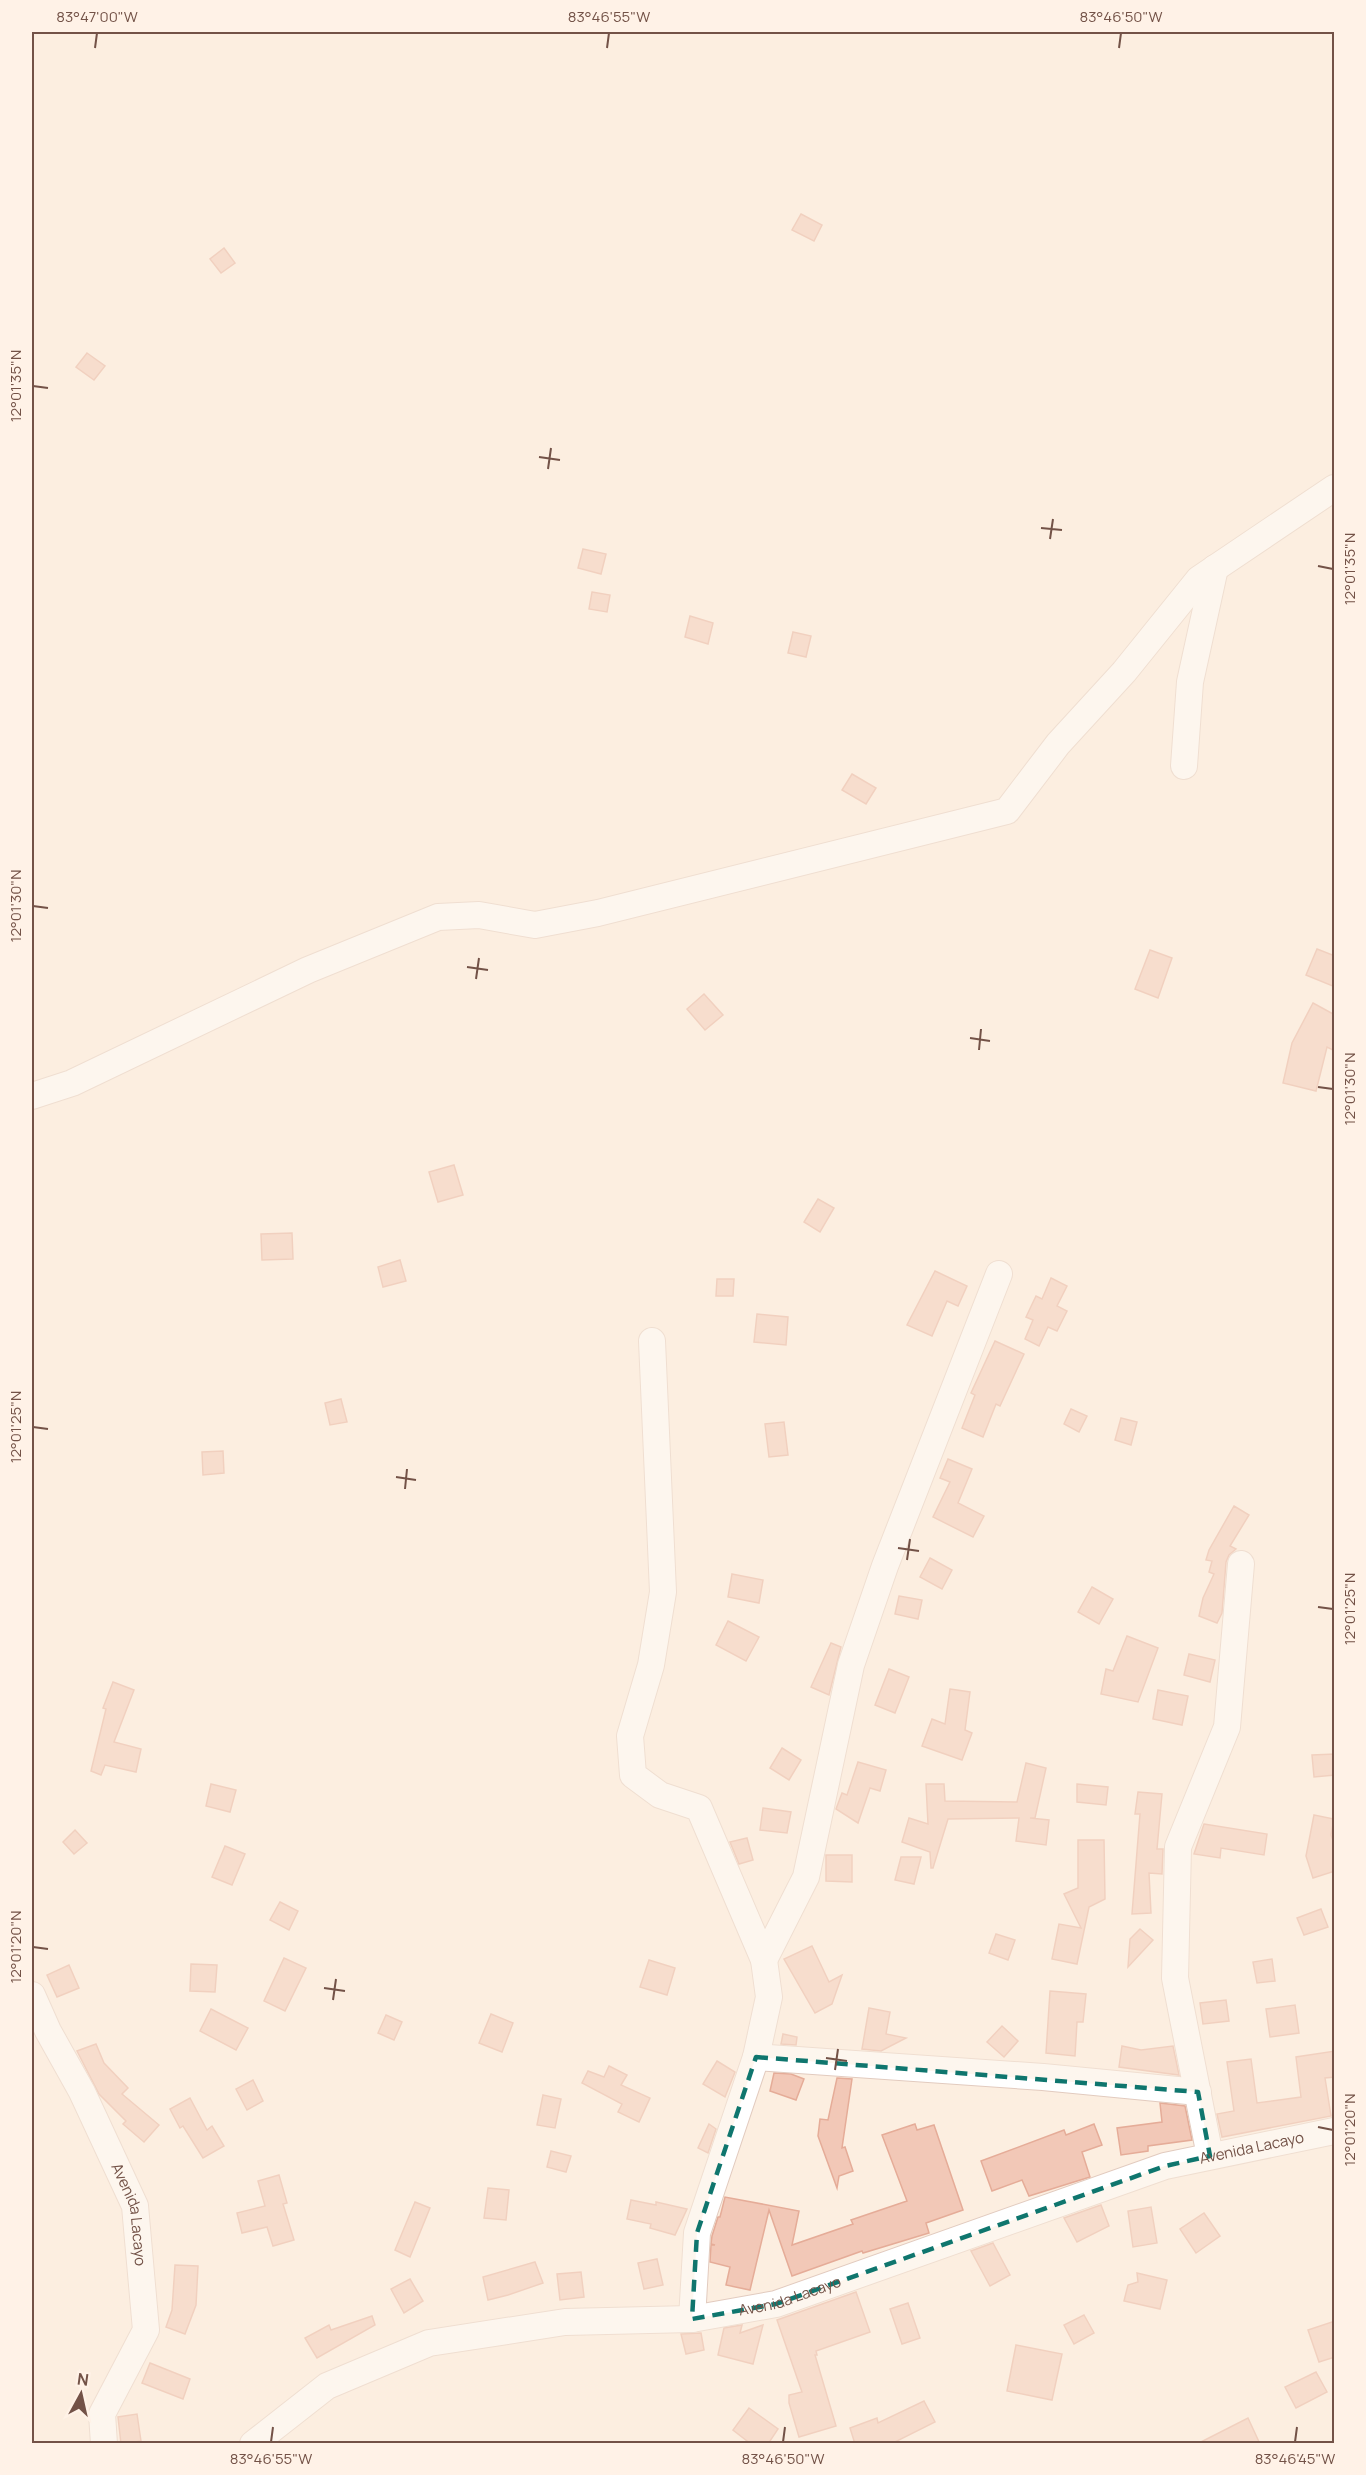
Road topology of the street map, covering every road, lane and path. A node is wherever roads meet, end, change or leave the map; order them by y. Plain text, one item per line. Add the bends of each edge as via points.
1 (1335, 488) edge
2 (1215, 568) junction
3 (1184, 766) dead end
4 (32, 1096) edge
5 (999, 1274) dead end
6 (652, 1341) dead end
7 (1241, 1564) dead end
8 (764, 1960) junction
9 (32, 1995) edge
10 (756, 2057) junction
11 (1198, 2091) junction
12 (1335, 2131) edge
13 (1210, 2156) junction
14 (692, 2319) junction
15 (104, 2444) edge
16 (253, 2444) edge

1 - 2 street
2 - 3 street via 1190,682
2 - 4 street via 1199,579 1124,672 1058,744 1007,811 598,913 534,925 479,915 438,917 308,970 72,1083
5 - 8 street via 881,1577 851,1665 806,1877
6 - 8 street via 663,1592 651,1665 630,1736 633,1775 660,1795 699,1808
7 - 11 street via 1227,1726 1178,1847 1175,1978
8 - 10 street via 768,1997
9 - 15 street, Avenida Lacayo via 135,2206 146,2330 102,2414
10 - 11 street
10 - 14 street via 697,2233
11 - 13 street
12 - 13 street, Avenida Lacayo
13 - 14 street, Avenida Lacayo via 1165,2166 776,2304
14 - 16 street, Avenida Lacayo via 565,2322 429,2343 327,2386

